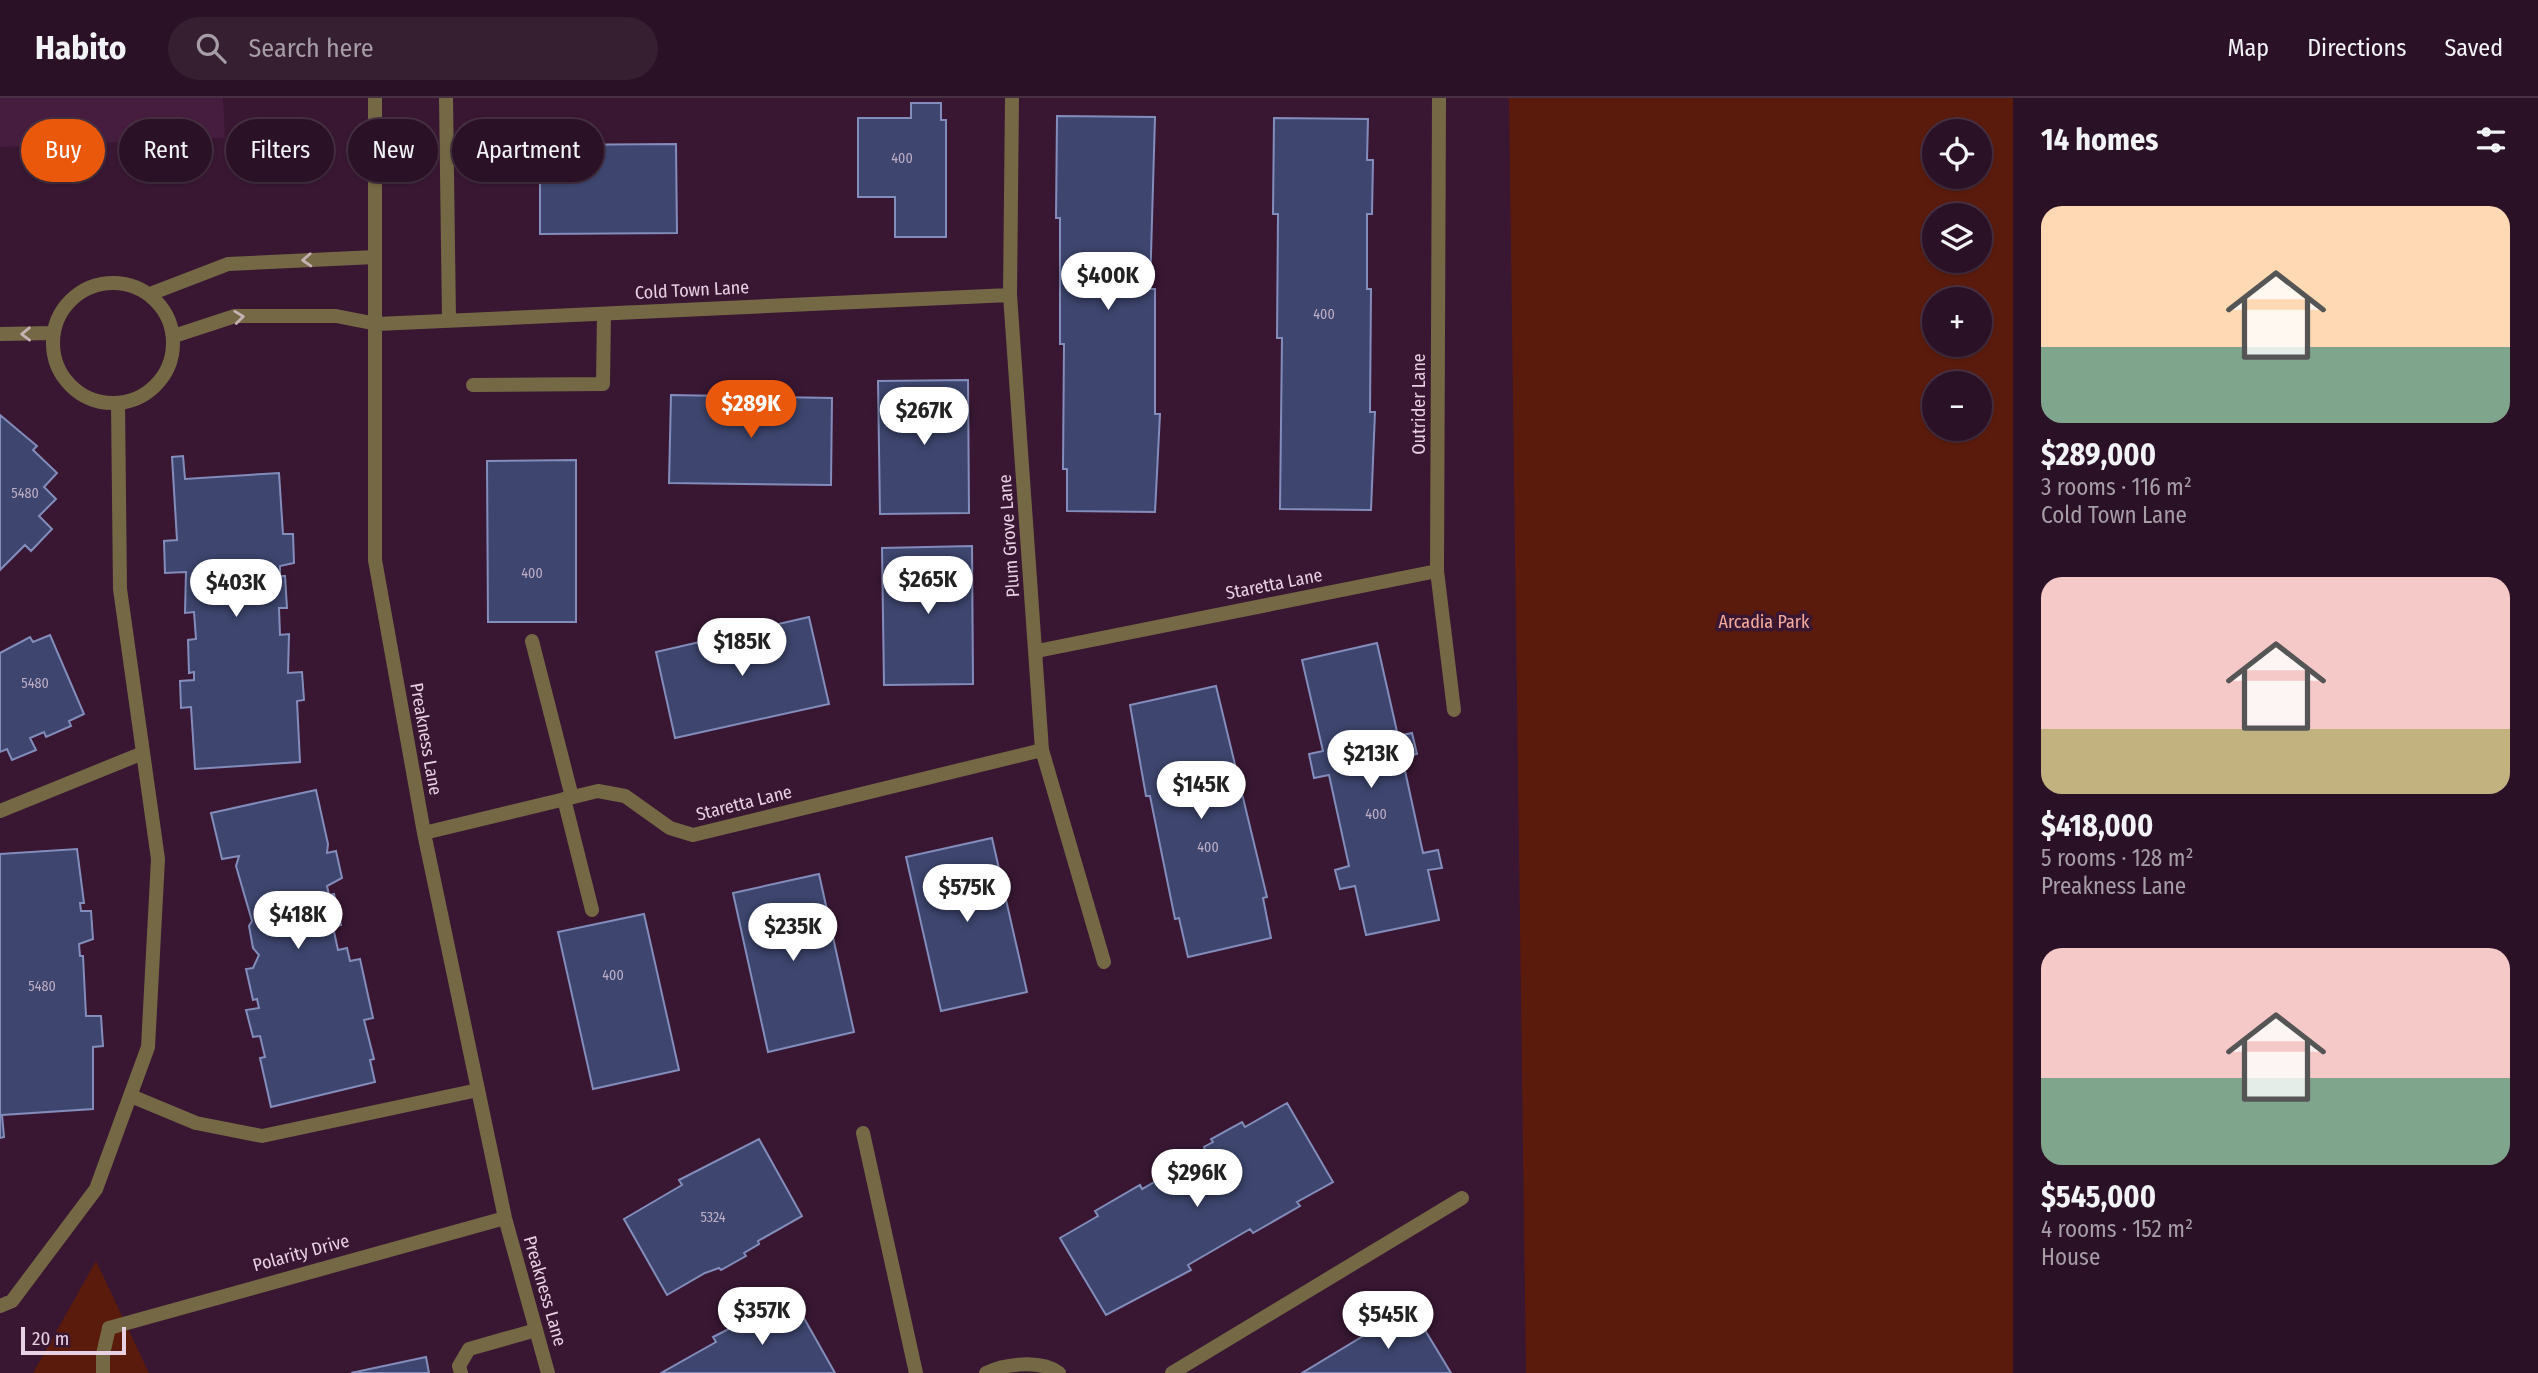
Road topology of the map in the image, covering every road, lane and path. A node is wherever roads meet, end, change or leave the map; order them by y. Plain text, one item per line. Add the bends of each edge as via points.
1 (375, 98) edge
2 (446, 98) edge
3 (1012, 98) edge
4 (1439, 98) edge
5 (376, 257) junction
6 (150, 294) junction
7 (1010, 295) junction
8 (604, 314) junction
9 (449, 320) junction
10 (377, 324) junction
11 (53, 333) junction
12 (0, 334) edge
13 (174, 336) junction
14 (474, 385) dead end
15 (118, 404) junction
16 (1437, 571) junction
17 (532, 641) dead end
18 (1037, 651) junction
19 (1454, 710) dead end
20 (1042, 750) junction
21 (143, 753) junction
22 (568, 798) junction
23 (0, 811) edge
24 (424, 833) junction
25 (592, 910) dead end
26 (1104, 962) dead end
27 (478, 1090) junction
28 (131, 1096) junction
29 (863, 1133) dead end
30 (1462, 1198) dead end
31 (505, 1218) junction
32 (0, 1306) edge
33 (536, 1330) junction
34 (103, 1373) edge
35 (461, 1373) edge
36 (548, 1373) edge
37 (916, 1373) edge
38 (985, 1373) edge
39 (1059, 1373) edge
40 (1172, 1373) edge

1 - 5 street, Preakness Lane
2 - 9 street
3 - 7 street, Plum Grove Lane
4 - 16 street, Outrider Lane
5 -> 6 street via 228,264
5 - 10 street, Preakness Lane
6 - 11 street via 127,283 103,282 79,292 61,310
6 - 13 street via 166,313
7 - 8 street, Cold Town Lane
7 - 18 street, Plum Grove Lane
8 - 9 street, Cold Town Lane
8 - 14 street via 603,384
9 - 10 street, Cold Town Lane
13 -> 10 street, Cold Town Lane via 235,316 335,316
10 - 24 street, Preakness Lane via 375,560
11 -> 12 street
11 - 15 street via 53,356 61,376 96,402
13 - 15 street via 172,360 160,382 141,397
15 - 21 street via 120,589
16 - 18 street, Staretta Lane
16 - 19 street, Outrider Lane
17 - 22 street
18 - 20 street, Plum Grove Lane
20 - 22 street, Staretta Lane via 693,835 670,828 625,796 598,791
20 - 26 street, Plum Grove Lane
21 - 23 street
21 - 28 street via 158,859 148,1047
22 - 24 street, Staretta Lane
22 - 25 street
24 - 27 street, Preakness Lane
27 - 28 street via 262,1136 196,1123
27 - 31 street, Preakness Lane
28 - 32 street via 96,1189 12,1301
29 - 37 street
30 - 40 street
31 - 33 street, Preakness Lane
31 - 34 street, Polarity Drive via 109,1328
33 - 35 street via 469,1349 459,1366
33 - 36 street, Preakness Lane
38 - 39 street via 998,1367 1030,1365

